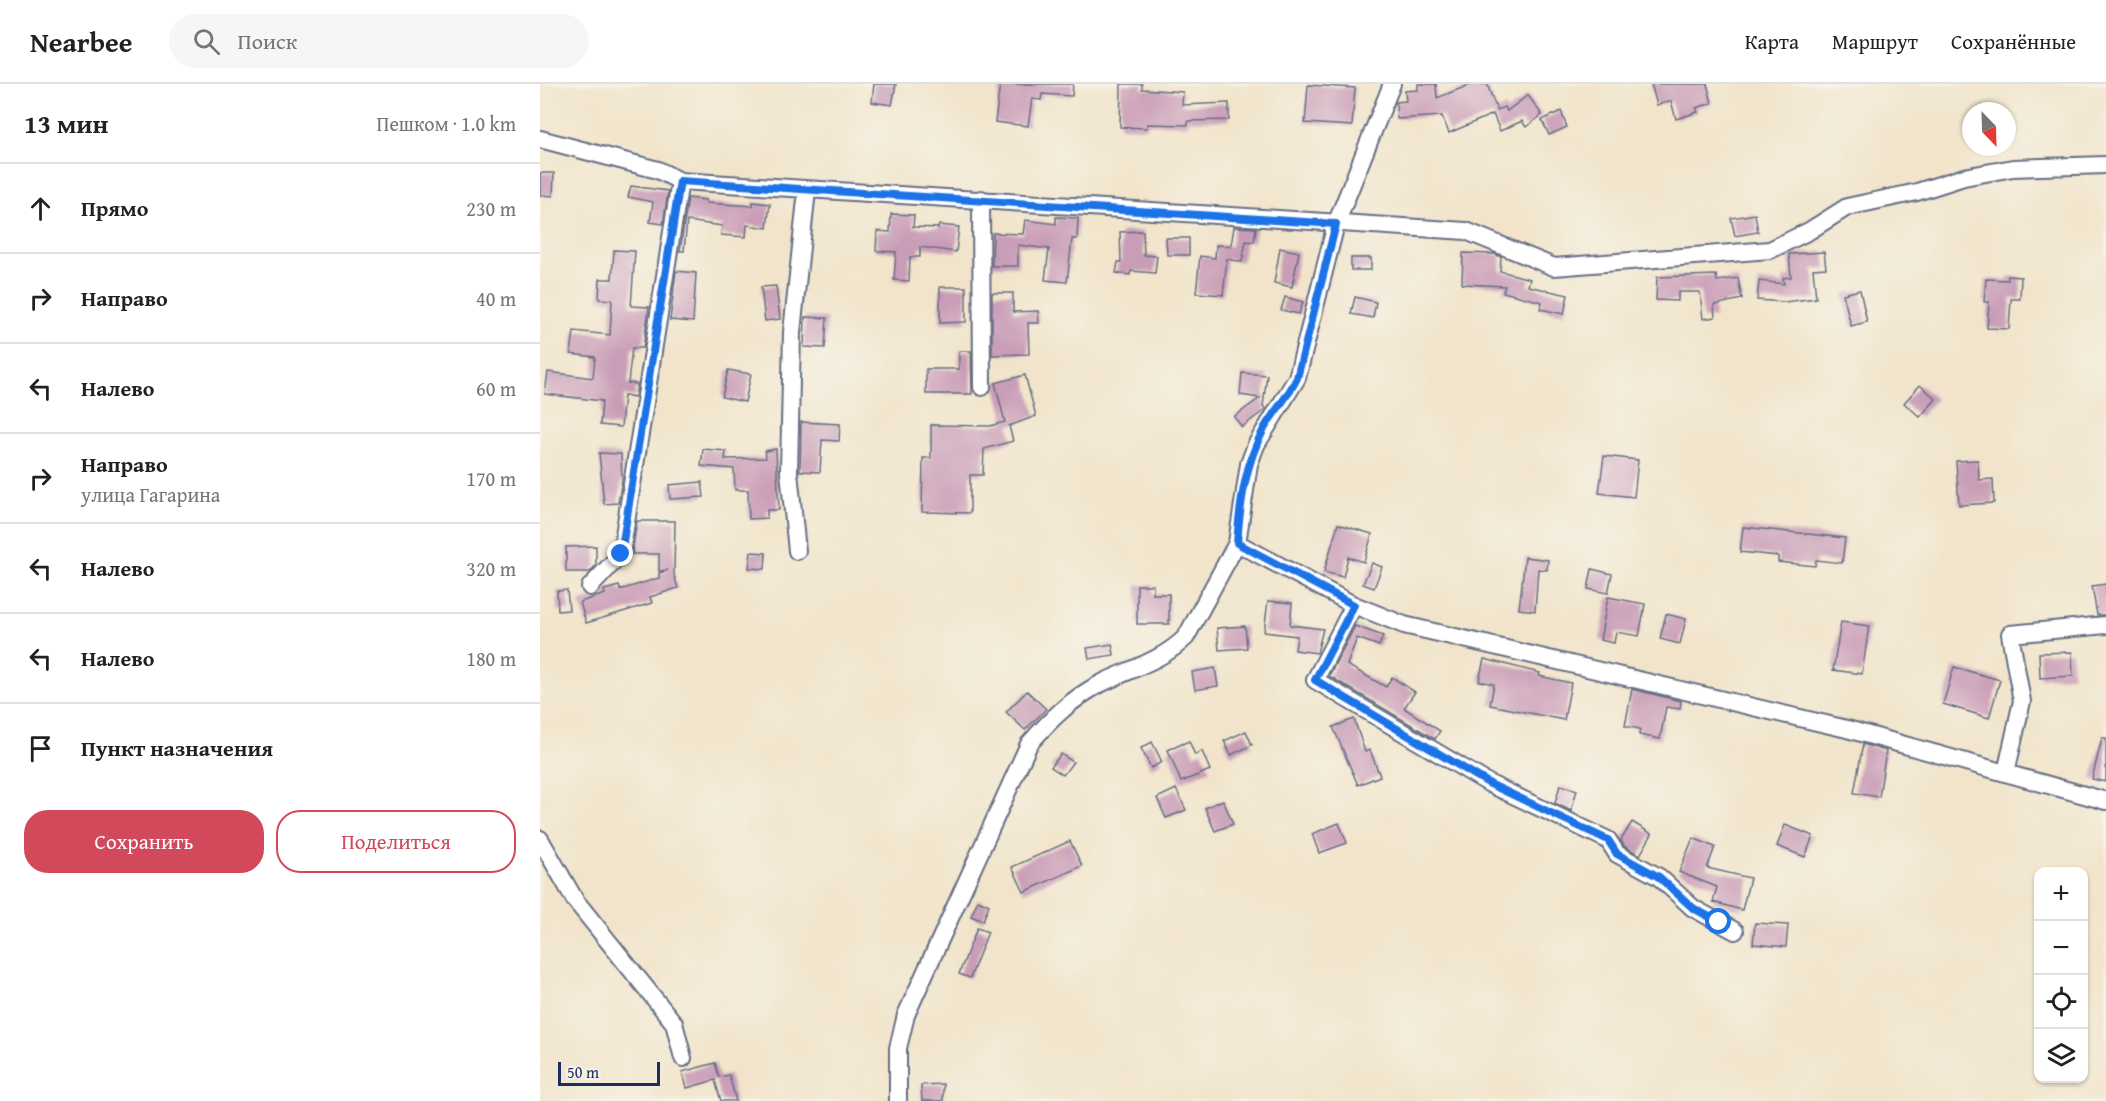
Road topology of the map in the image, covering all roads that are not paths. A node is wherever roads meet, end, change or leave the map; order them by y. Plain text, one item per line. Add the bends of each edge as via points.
1 (1392, 84) edge
2 (540, 139) edge
3 (2106, 165) edge
4 (680, 181) junction
5 (807, 190) junction
6 (981, 199) junction
7 (1336, 224) junction
8 (982, 387) dead end
9 (1237, 543) junction
10 (797, 551) dead end
11 (590, 587) dead end
12 (1354, 605) junction
13 (2106, 625) edge
14 (2006, 773) junction
15 (2106, 801) edge
16 (540, 839) edge
17 (1735, 931) dead end
18 (682, 1058) dead end
19 (898, 1101) edge

1 - 7 street
2 - 4 street via 658,170
3 - 7 street via 2013,168 1964,177 1847,207 1770,250 1554,267 1466,231
4 - 5 street
4 - 11 street via 621,554
5 - 6 street
5 - 10 street via 792,332 789,472
6 - 7 street
6 - 8 street
7 - 9 street via 1297,378 1266,426 1249,464
9 - 12 street
9 - 19 street via 1186,637 1164,656 1099,684 1060,709 1029,744 906,1015 898,1048
12 - 14 street via 1404,625 1847,729
12 - 17 street via 1315,680 1490,784 1608,840 1617,854 1659,877 1693,908
13 - 14 street via 2010,634 2022,701
14 - 15 street
16 - 18 street via 575,900 674,1023

